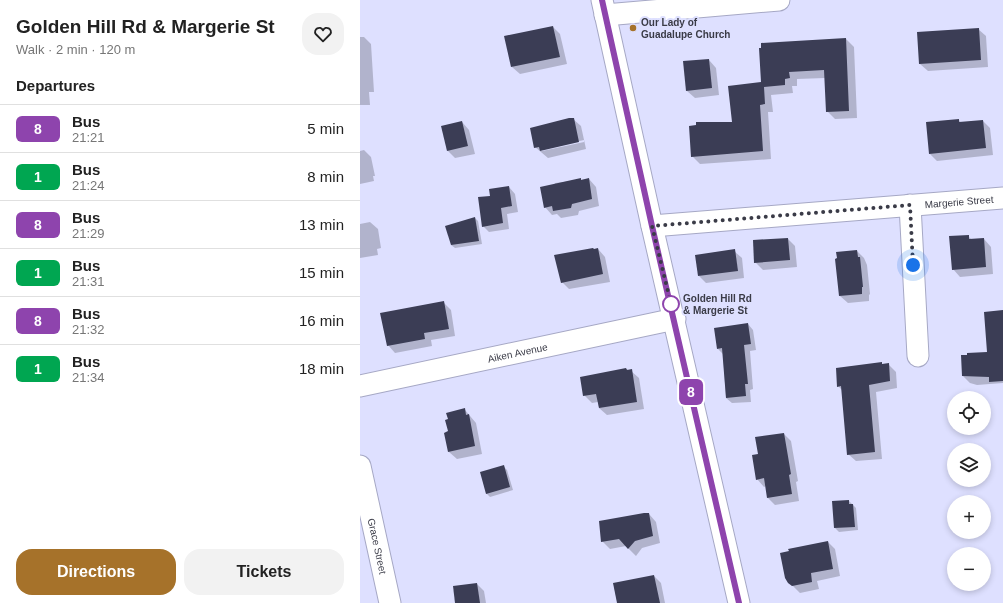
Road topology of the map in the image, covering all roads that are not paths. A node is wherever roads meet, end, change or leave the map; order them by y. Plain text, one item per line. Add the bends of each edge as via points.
1 (779, 0) edge
2 (603, 8) edge
3 (1003, 198) edge
4 (910, 205) junction
5 (652, 226) junction
6 (675, 319) junction
7 (918, 356) dead end
8 (360, 386) edge
9 (360, 466) edge
10 (390, 603) edge
11 (739, 603) edge

1 - 2 street
2 - 5 street
3 - 4 street, Margerie Street
4 - 5 street, Margerie Street
4 - 7 street
5 - 6 street
6 - 8 street, Aiken Avenue
6 - 11 street
9 - 10 street, Grace Street

